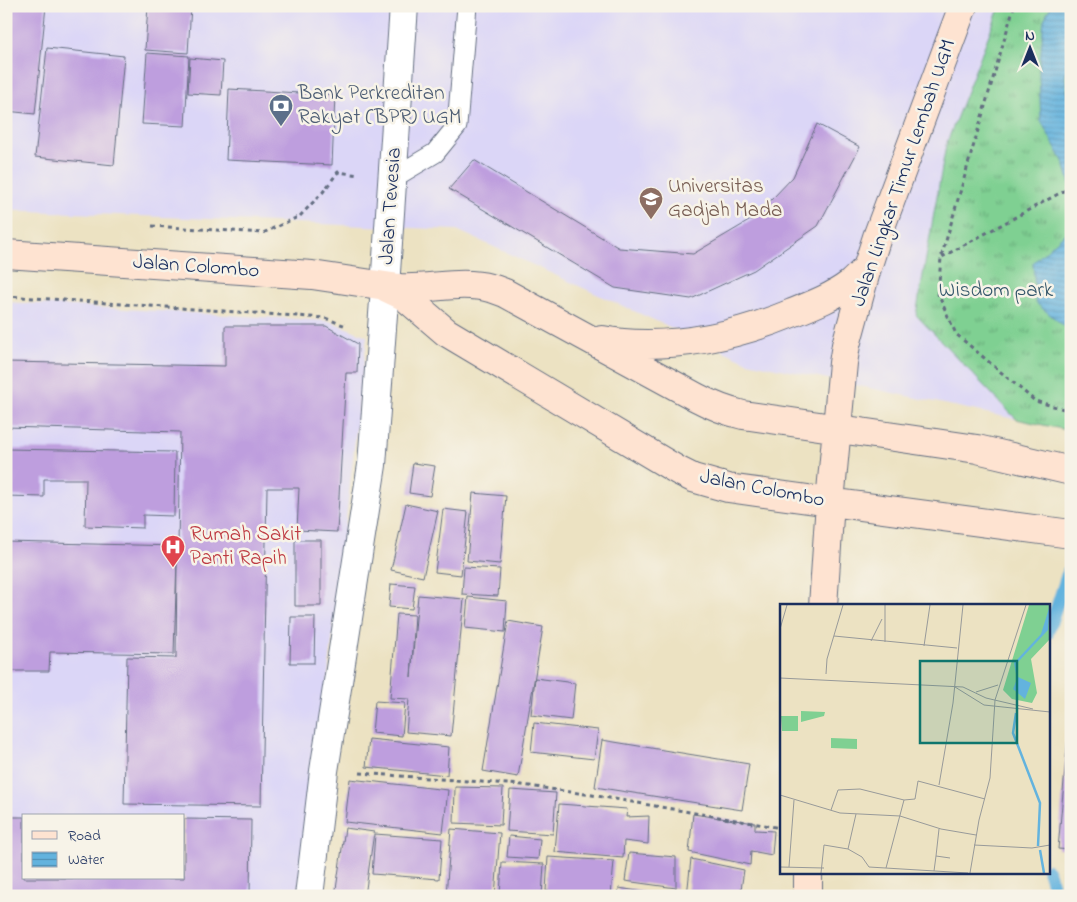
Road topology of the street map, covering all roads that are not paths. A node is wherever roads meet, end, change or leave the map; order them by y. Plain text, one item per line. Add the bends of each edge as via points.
1 (404, 6) edge
2 (467, 6) edge
3 (963, 6) edge
4 (393, 178) junction
5 (6, 254) edge
6 (866, 268) junction
7 (385, 287) junction
8 (582, 335) junction
9 (836, 429) junction
10 (1071, 471) edge
11 (830, 502) junction
12 (1071, 534) edge
13 (823, 604) edge
14 (808, 874) edge
15 (309, 896) edge
16 (808, 896) edge

1 - 4 street, Jalan Tevesia
2 - 4 lane via 456,126 435,153
3 - 6 main road, Jalan Lingkar Timur Lembah UGM
4 - 7 street, Jalan Tevesia
5 - 7 main road, Jalan Colombo via 302,274
6 - 8 main road via 832,295 743,331 656,344 630,344
6 - 9 main road, Jalan Lingkar Timur Lembah UGM via 846,345
7 - 8 main road, Jalan Colombo via 413,289 459,285 490,288
7 - 11 main road, Jalan Colombo via 404,296 446,332 693,478 728,488
7 - 15 street, Jalan Tevesia via 372,465 324,771
8 - 9 main road, Jalan Colombo via 727,411
9 - 10 main road, Jalan Colombo via 977,449
9 - 11 main road, Jalan Lingkar Timur Lembah UGM
11 - 12 main road, Jalan Colombo
11 - 13 main road, Jalan Lingkar Timur Lembah UGM
14 - 16 main road

